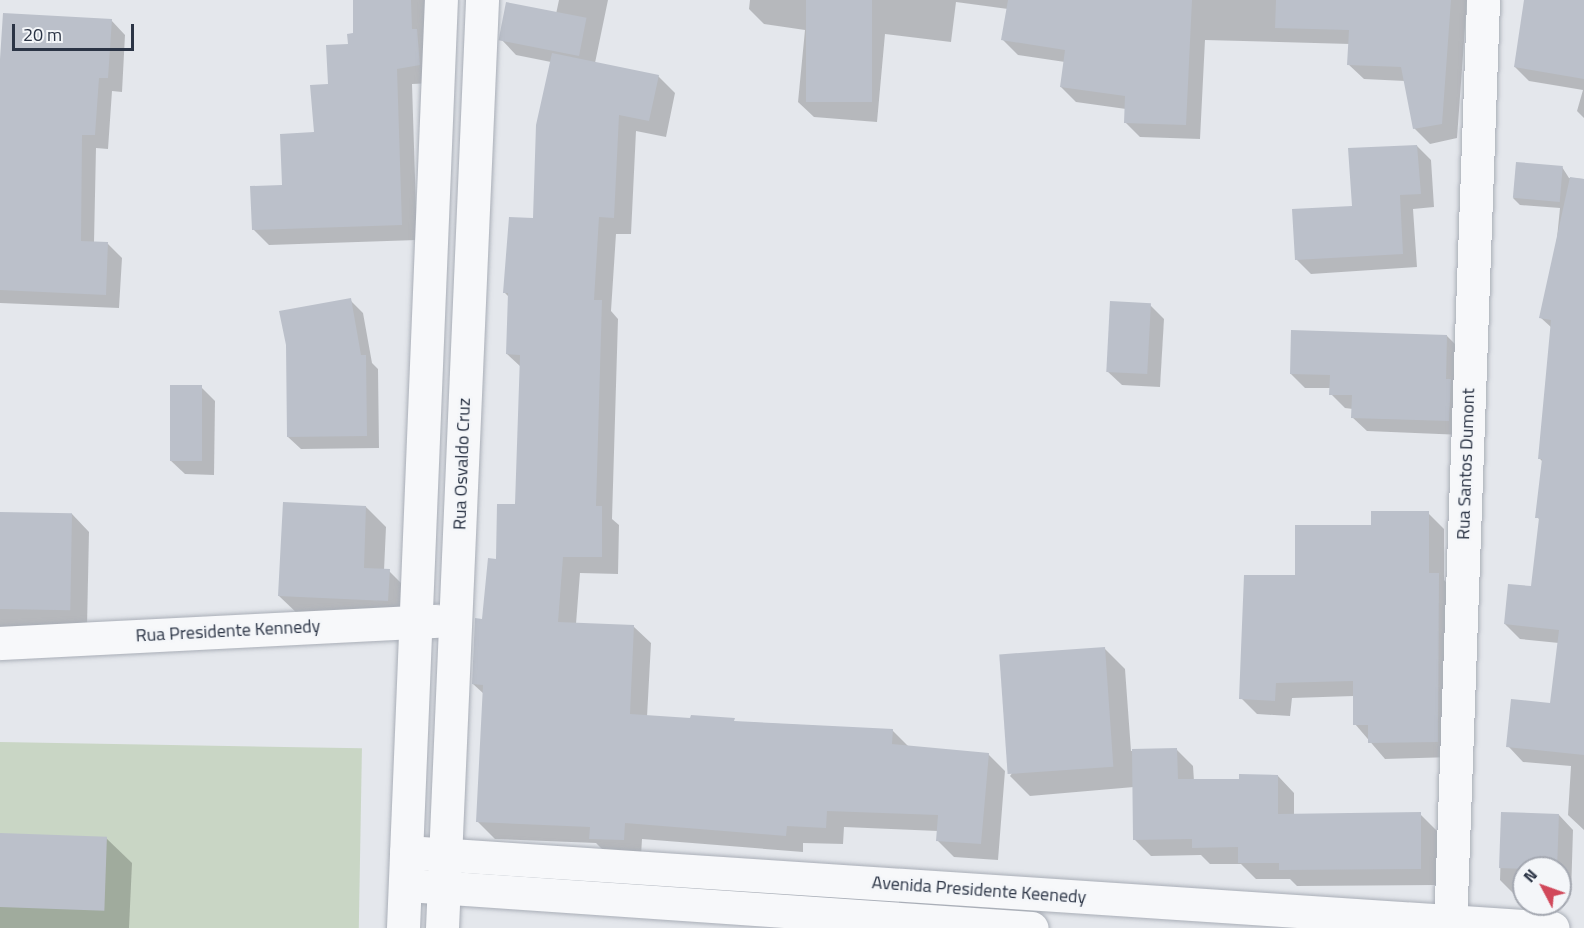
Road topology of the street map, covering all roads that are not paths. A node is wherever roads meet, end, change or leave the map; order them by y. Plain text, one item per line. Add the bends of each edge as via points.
1 (441, 0) edge
2 (482, 0) edge
3 (1483, 0) edge
4 (455, 619) junction
5 (415, 622) junction
6 (0, 643) edge
7 (406, 852) junction
8 (445, 855) junction
9 (405, 885) junction
10 (444, 888) junction
11 (1450, 925) edge
12 (403, 928) edge
13 (442, 928) edge
14 (1032, 928) edge
15 (1551, 928) edge

1 - 5 street
2 - 4 street, Rua Osvaldo Cruz
3 - 11 street, Rua Santos Dumont
4 - 5 street, Rua Presidente Kennedy
4 - 8 street, Rua Osvaldo Cruz
5 - 6 street, Rua Presidente Kennedy
5 - 7 street
7 - 8 street, Avenida Presidente Keenedy
7 - 9 street
8 - 10 street, Rua Osvaldo Cruz
8 - 11 street, Avenida Presidente Keenedy
9 - 10 street, Avenida Presidente Keenedy
9 - 12 street
10 - 13 street, Rua Osvaldo Cruz
10 - 14 street, Avenida Presidente Keenedy
11 - 15 street, Avenida Presidente Keenedy

